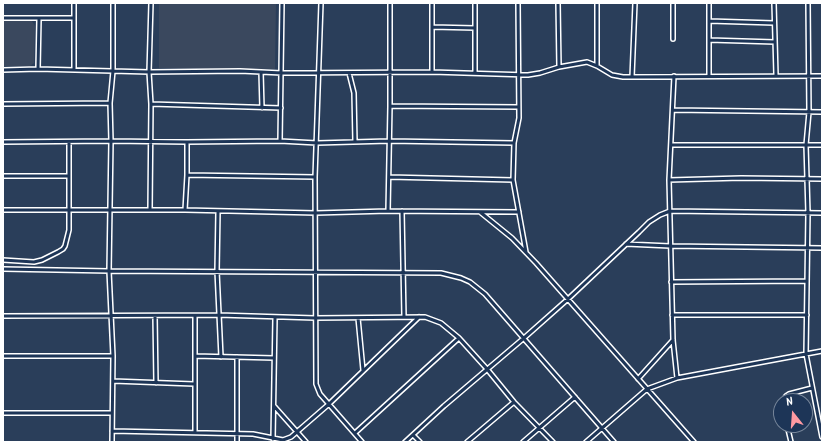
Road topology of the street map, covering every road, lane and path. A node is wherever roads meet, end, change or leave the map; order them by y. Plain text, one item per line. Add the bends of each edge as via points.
1 (74, 3) edge
2 (113, 3) edge
3 (151, 3) edge
4 (282, 3) edge
5 (321, 3) edge
6 (390, 3) edge
7 (432, 3) edge
8 (476, 3) edge
9 (518, 3) edge
10 (558, 3) edge
11 (597, 3) edge
12 (635, 3) edge
13 (674, 3) edge
14 (708, 3) edge
15 (774, 3) edge
16 (808, 3) edge
17 (3, 18) edge
18 (39, 18) junction
19 (74, 18) junction
20 (709, 21) junction
21 (774, 23) junction
22 (432, 27) junction
23 (475, 28) junction
24 (673, 39) dead end
25 (709, 40) junction
26 (775, 42) junction
27 (597, 66) junction
28 (559, 67) junction
29 (38, 69) junction
30 (3, 70) edge
31 (74, 70) junction
32 (112, 71) junction
33 (149, 72) junction
34 (261, 72) junction
35 (432, 72) junction
36 (282, 73) junction
37 (319, 73) junction
38 (349, 73) junction
39 (390, 73) junction
40 (475, 73) junction
41 (518, 75) junction
42 (776, 75) junction
43 (674, 76) junction
44 (709, 76) junction
45 (809, 76) junction
46 (822, 76) edge
47 (632, 77) junction
48 (110, 103) junction
49 (3, 104) edge
50 (152, 104) junction
51 (390, 106) junction
52 (518, 107) junction
53 (262, 108) junction
54 (281, 108) junction
55 (673, 110) junction
56 (809, 112) junction
57 (822, 112) edge
58 (111, 141) junction
59 (280, 141) junction
60 (389, 141) junction
61 (3, 142) edge
62 (69, 142) junction
63 (151, 142) junction
64 (187, 142) junction
65 (355, 142) junction
66 (514, 142) junction
67 (317, 143) junction
68 (672, 145) junction
69 (806, 145) junction
70 (822, 145) edge
71 (187, 175) junction
72 (3, 176) edge
73 (69, 176) junction
74 (315, 177) junction
75 (389, 177) junction
76 (808, 179) junction
77 (822, 179) edge
78 (513, 180) junction
79 (669, 180) junction
80 (3, 210) edge
81 (70, 210) junction
82 (110, 210) junction
83 (150, 210) junction
84 (185, 210) junction
85 (388, 211) junction
86 (670, 211) junction
87 (218, 212) junction
88 (402, 212) junction
89 (480, 212) junction
90 (519, 212) junction
91 (316, 213) junction
92 (808, 213) junction
93 (822, 213) edge
94 (626, 244) junction
95 (670, 246) junction
96 (808, 248) junction
97 (822, 248) edge
98 (526, 253) junction
99 (3, 260) edge
100 (3, 268) edge
101 (109, 271) junction
102 (217, 271) junction
103 (315, 272) junction
104 (403, 273) junction
105 (807, 281) junction
106 (671, 282) junction
107 (568, 299) junction
108 (672, 315) junction
109 (807, 315) junction
110 (3, 316) edge
111 (111, 316) junction
112 (155, 316) junction
113 (195, 316) junction
114 (220, 316) junction
115 (404, 317) junction
116 (419, 317) junction
117 (275, 318) junction
118 (315, 318) junction
119 (358, 318) junction
120 (459, 338) junction
121 (524, 338) junction
122 (672, 340) junction
123 (822, 351) edge
124 (806, 354) junction
125 (3, 356) edge
126 (113, 356) junction
127 (195, 356) junction
128 (221, 357) junction
129 (237, 357) junction
130 (274, 358) junction
131 (488, 369) junction
132 (363, 371) junction
133 (677, 378) junction
134 (638, 379) junction
135 (113, 380) junction
136 (156, 382) junction
137 (194, 384) junction
138 (812, 388) junction
139 (647, 389) junction
140 (794, 393) edge
141 (575, 397) junction
142 (514, 402) junction
143 (329, 404) junction
144 (274, 406) junction
145 (3, 413) edge
146 (112, 413) junction
147 (539, 427) junction
148 (602, 428) junction
149 (112, 431) junction
150 (195, 432) junction
151 (297, 432) junction
152 (238, 434) junction
153 (355, 434) junction
154 (413, 435) junction
155 (822, 438) edge
156 (273, 439) junction
157 (112, 442) edge
158 (238, 442) edge
159 (306, 442) edge
160 (362, 442) edge
161 (405, 442) edge
162 (420, 442) edge
163 (467, 442) edge
164 (523, 442) edge
165 (553, 442) edge
166 (586, 442) edge
167 (614, 442) edge
168 (694, 442) edge

1 - 19 street
2 - 32 street
3 - 33 street
4 - 36 street
5 - 37 street
6 - 39 street
7 - 22 street
8 - 23 street
9 - 41 street
10 - 28 street
11 - 27 street
12 - 47 street
13 - 24 street
14 - 20 street
15 - 21 street
16 - 45 street
17 - 18 street
18 - 19 street
18 - 29 street
19 - 31 street
20 - 21 street
20 - 25 street
21 - 26 street
22 - 23 street
22 - 35 street
23 - 40 street
25 - 26 street
25 - 44 street
26 - 42 street
27 - 28 street via 586,62
27 - 47 street via 612,75
28 - 41 street via 533,75
29 - 30 street
29 - 31 street
31 - 32 street
32 - 33 street
32 - 48 street
33 - 34 street
33 - 50 street
34 - 36 street
34 - 53 street
35 - 39 street
35 - 40 street
36 - 37 street
36 - 54 street
37 - 38 street
37 - 67 street
38 - 39 street
38 - 65 street via 354,93
39 - 51 street
40 - 41 street
41 - 52 street
42 - 44 street
42 - 45 street
43 - 44 street
43 - 47 street
43 - 55 street
45 - 46 street
45 - 56 street
48 - 49 street
48 - 58 street
50 - 53 street
50 - 63 street
51 - 52 street
51 - 60 street
52 - 66 street via 518,127
53 - 54 street
54 - 59 street
55 - 56 street
55 - 68 street
56 - 57 street
56 - 69 street
58 - 62 street
58 - 63 street
58 - 82 street
59 - 64 street
59 - 67 street
60 - 65 street
60 - 66 street
60 - 75 street
61 - 62 street
62 - 73 street
63 - 64 street
63 - 83 street
64 - 71 street
65 - 67 street
66 - 78 street
67 - 74 street
68 - 69 street
68 - 79 street
69 - 70 street
69 - 76 street
71 - 74 street
71 - 84 street
72 - 73 street
73 - 81 street
74 - 91 street
75 - 78 street
75 - 85 street
76 - 77 street
76 - 79 street
76 - 92 street
78 - 90 street
79 - 86 street
80 - 81 street
81 - 82 street
81 - 99 street via 69,230 63,249 34,262
82 - 83 street
82 - 101 street
83 - 84 street
84 - 87 street
85 - 88 street
85 - 91 street
86 - 92 street
86 - 94 street via 649,222
86 - 95 street
87 - 91 street
87 - 102 street
88 - 89 street
88 - 104 street
89 - 90 street
89 - 98 street
90 - 98 street
91 - 103 street
92 - 93 street
92 - 96 street
94 - 95 street
94 - 107 street
95 - 96 street
95 - 106 street
96 - 97 street
96 - 105 street
98 - 107 street
100 - 101 street
101 - 102 street
101 - 111 street
102 - 103 street
102 - 114 street
103 - 104 street
103 - 118 street
104 - 115 street
104 - 121 street via 441,273 470,282 485,294
105 - 106 street
105 - 109 street
106 - 108 street
107 - 121 street
107 - 134 street
108 - 109 street
108 - 122 street
109 - 124 street
110 - 111 street
111 - 112 street
111 - 126 street
112 - 113 street
112 - 136 street
113 - 114 street
113 - 127 street
114 - 117 street
114 - 128 street
115 - 116 street
115 - 119 street
116 - 120 street via 440,322
116 - 132 street
117 - 118 street
117 - 130 street
118 - 119 street
118 - 143 street via 316,384 320,394
119 - 132 street
120 - 131 street
120 - 153 street
121 - 131 street
121 - 141 street
122 - 133 street
122 - 134 street
123 - 124 street
124 - 133 street
124 - 138 street
125 - 126 street
126 - 135 street
127 - 128 street
127 - 137 street
128 - 129 street
129 - 130 street
129 - 152 street
130 - 144 street
131 - 142 street
131 - 154 street
132 - 143 street
133 - 139 street
134 - 139 street
135 - 136 street
135 - 146 street
136 - 137 street
137 - 150 street
138 - 140 street
138 - 155 street
139 - 148 street
139 - 168 street
141 - 147 street
141 - 148 street
142 - 147 street
142 - 163 street
143 - 151 street
143 - 153 street
144 - 151 street
144 - 156 street
145 - 146 street
146 - 149 street
147 - 164 street
147 - 165 street
148 - 166 street
148 - 167 street
149 - 150 street
149 - 157 street
150 - 152 street
151 - 156 street via 283,440
151 - 159 street
152 - 156 street via 253,434
152 - 158 street
153 - 160 street
154 - 161 street
154 - 162 street

